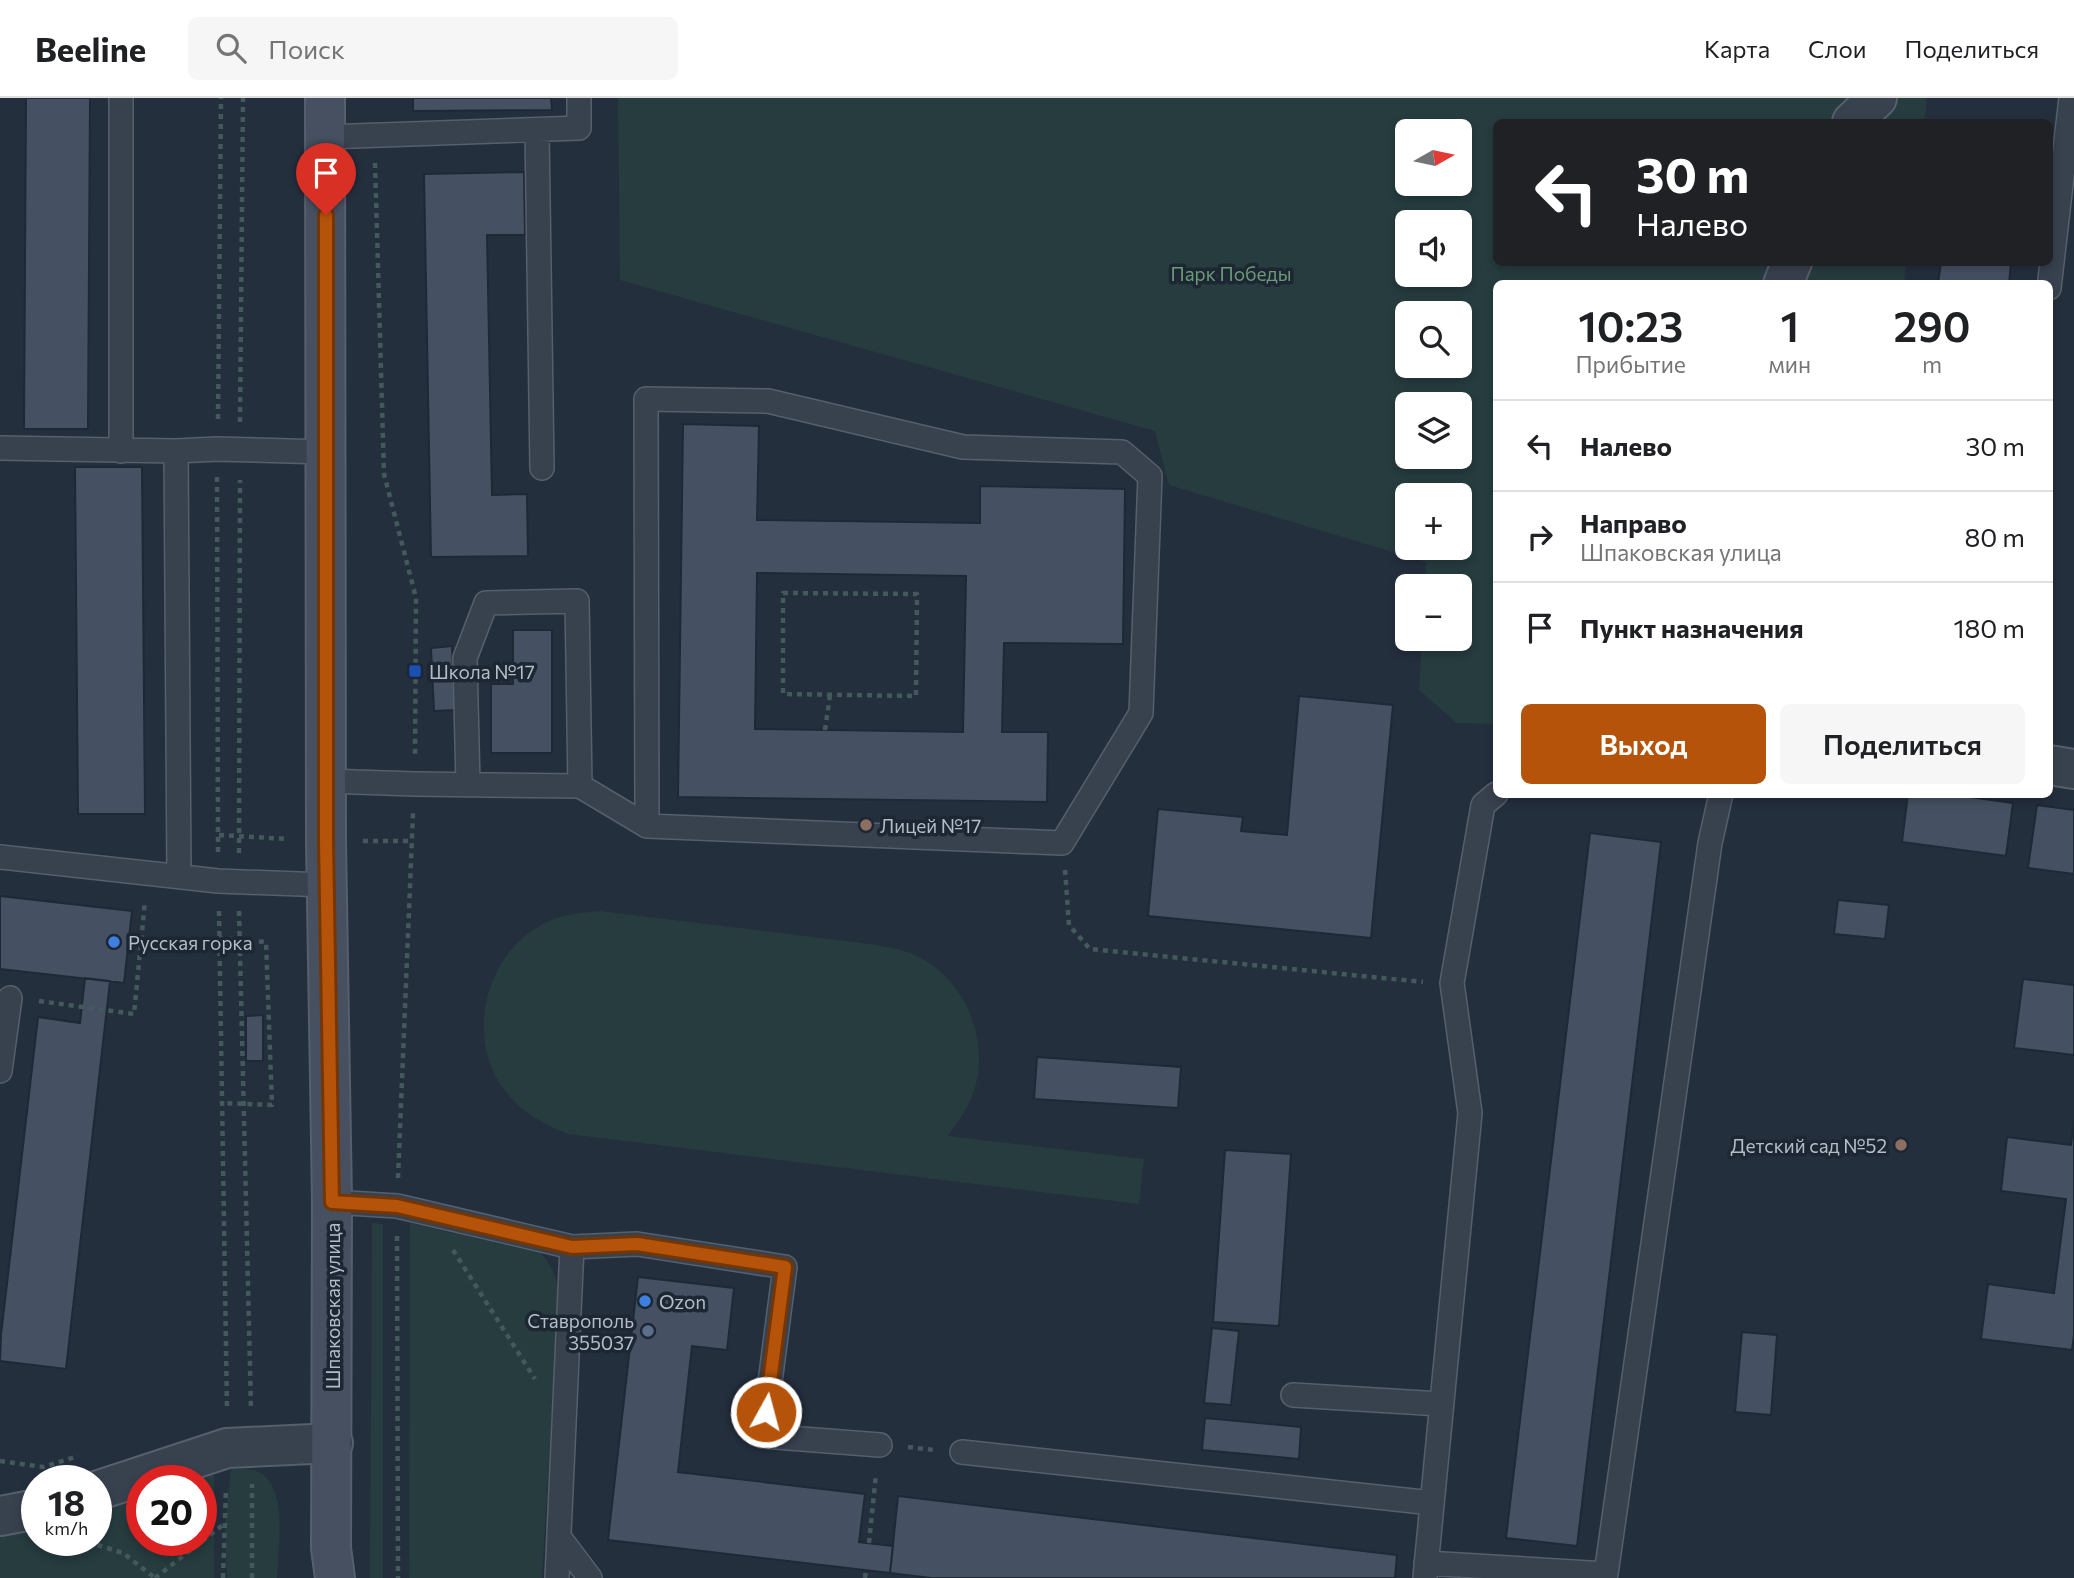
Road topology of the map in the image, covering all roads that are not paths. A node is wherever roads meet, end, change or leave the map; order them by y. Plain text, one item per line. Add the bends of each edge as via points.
1 (121, 98) edge
2 (325, 98) edge
3 (579, 98) edge
4 (1877, 98) edge
5 (2071, 98) edge
6 (1855, 119) edge
7 (537, 130) junction
8 (325, 137) junction
9 (2053, 253) edge
10 (0, 448) edge
11 (121, 451) junction
12 (176, 451) junction
13 (326, 452) junction
14 (542, 468) dead end
15 (2053, 766) edge
16 (2074, 769) edge
17 (326, 781) junction
18 (468, 785) junction
19 (580, 786) junction
20 (1493, 797) edge
21 (1720, 798) edge
22 (647, 826) junction
23 (0, 857) edge
24 (179, 876) junction
25 (327, 885) junction
26 (10, 998) road end
27 (0, 1071) edge
28 (332, 1202) junction
29 (572, 1247) junction
30 (1293, 1395) dead end
31 (1441, 1404) junction
32 (333, 1444) junction
33 (880, 1445) dead end
34 (962, 1452) dead end
35 (112, 1486) edge
36 (1432, 1503) junction
37 (21, 1512) edge
38 (0, 1516) edge
39 (559, 1537) junction
40 (331, 1568) edge
41 (1426, 1571) edge
42 (1610, 1576) edge
43 (557, 1578) edge
44 (590, 1578) edge

1 - 11 lane
2 - 8 main road, Шпаковская улица
3 - 7 lane via 579,128
4 - 6 street
5 - 9 lane
7 - 8 lane
7 - 14 lane
8 - 13 main road, Шпаковская улица
10 - 11 lane
11 - 12 lane
12 - 13 lane
12 - 24 lane
13 - 17 main road, Шпаковская улица
15 - 16 street
17 - 18 lane
17 - 25 main road, Шпаковская улица
18 - 19 lane
18 - 19 lane via 466,658 486,603 577,601
19 - 22 lane
20 - 31 lane via 1483,805 1452,983 1470,1113
21 - 42 lane via 1710,843
22 - 22 lane via 1062,843 1141,713 1150,476 1122,452 963,447 768,401 646,399
23 - 24 lane
24 - 25 lane
25 - 28 main road, Шпаковская улица
26 - 27 lane
28 - 29 lane via 397,1206
28 - 32 main road, Шпаковская улица
29 - 33 lane via 637,1244 785,1267 764,1436
29 - 39 lane
30 - 31 lane
31 - 36 lane
32 - 35 street via 240,1447
32 - 40 main road, Шпаковская улица
34 - 36 lane
36 - 41 lane
37 - 38 street
39 - 43 lane
39 - 44 lane
41 - 42 lane

